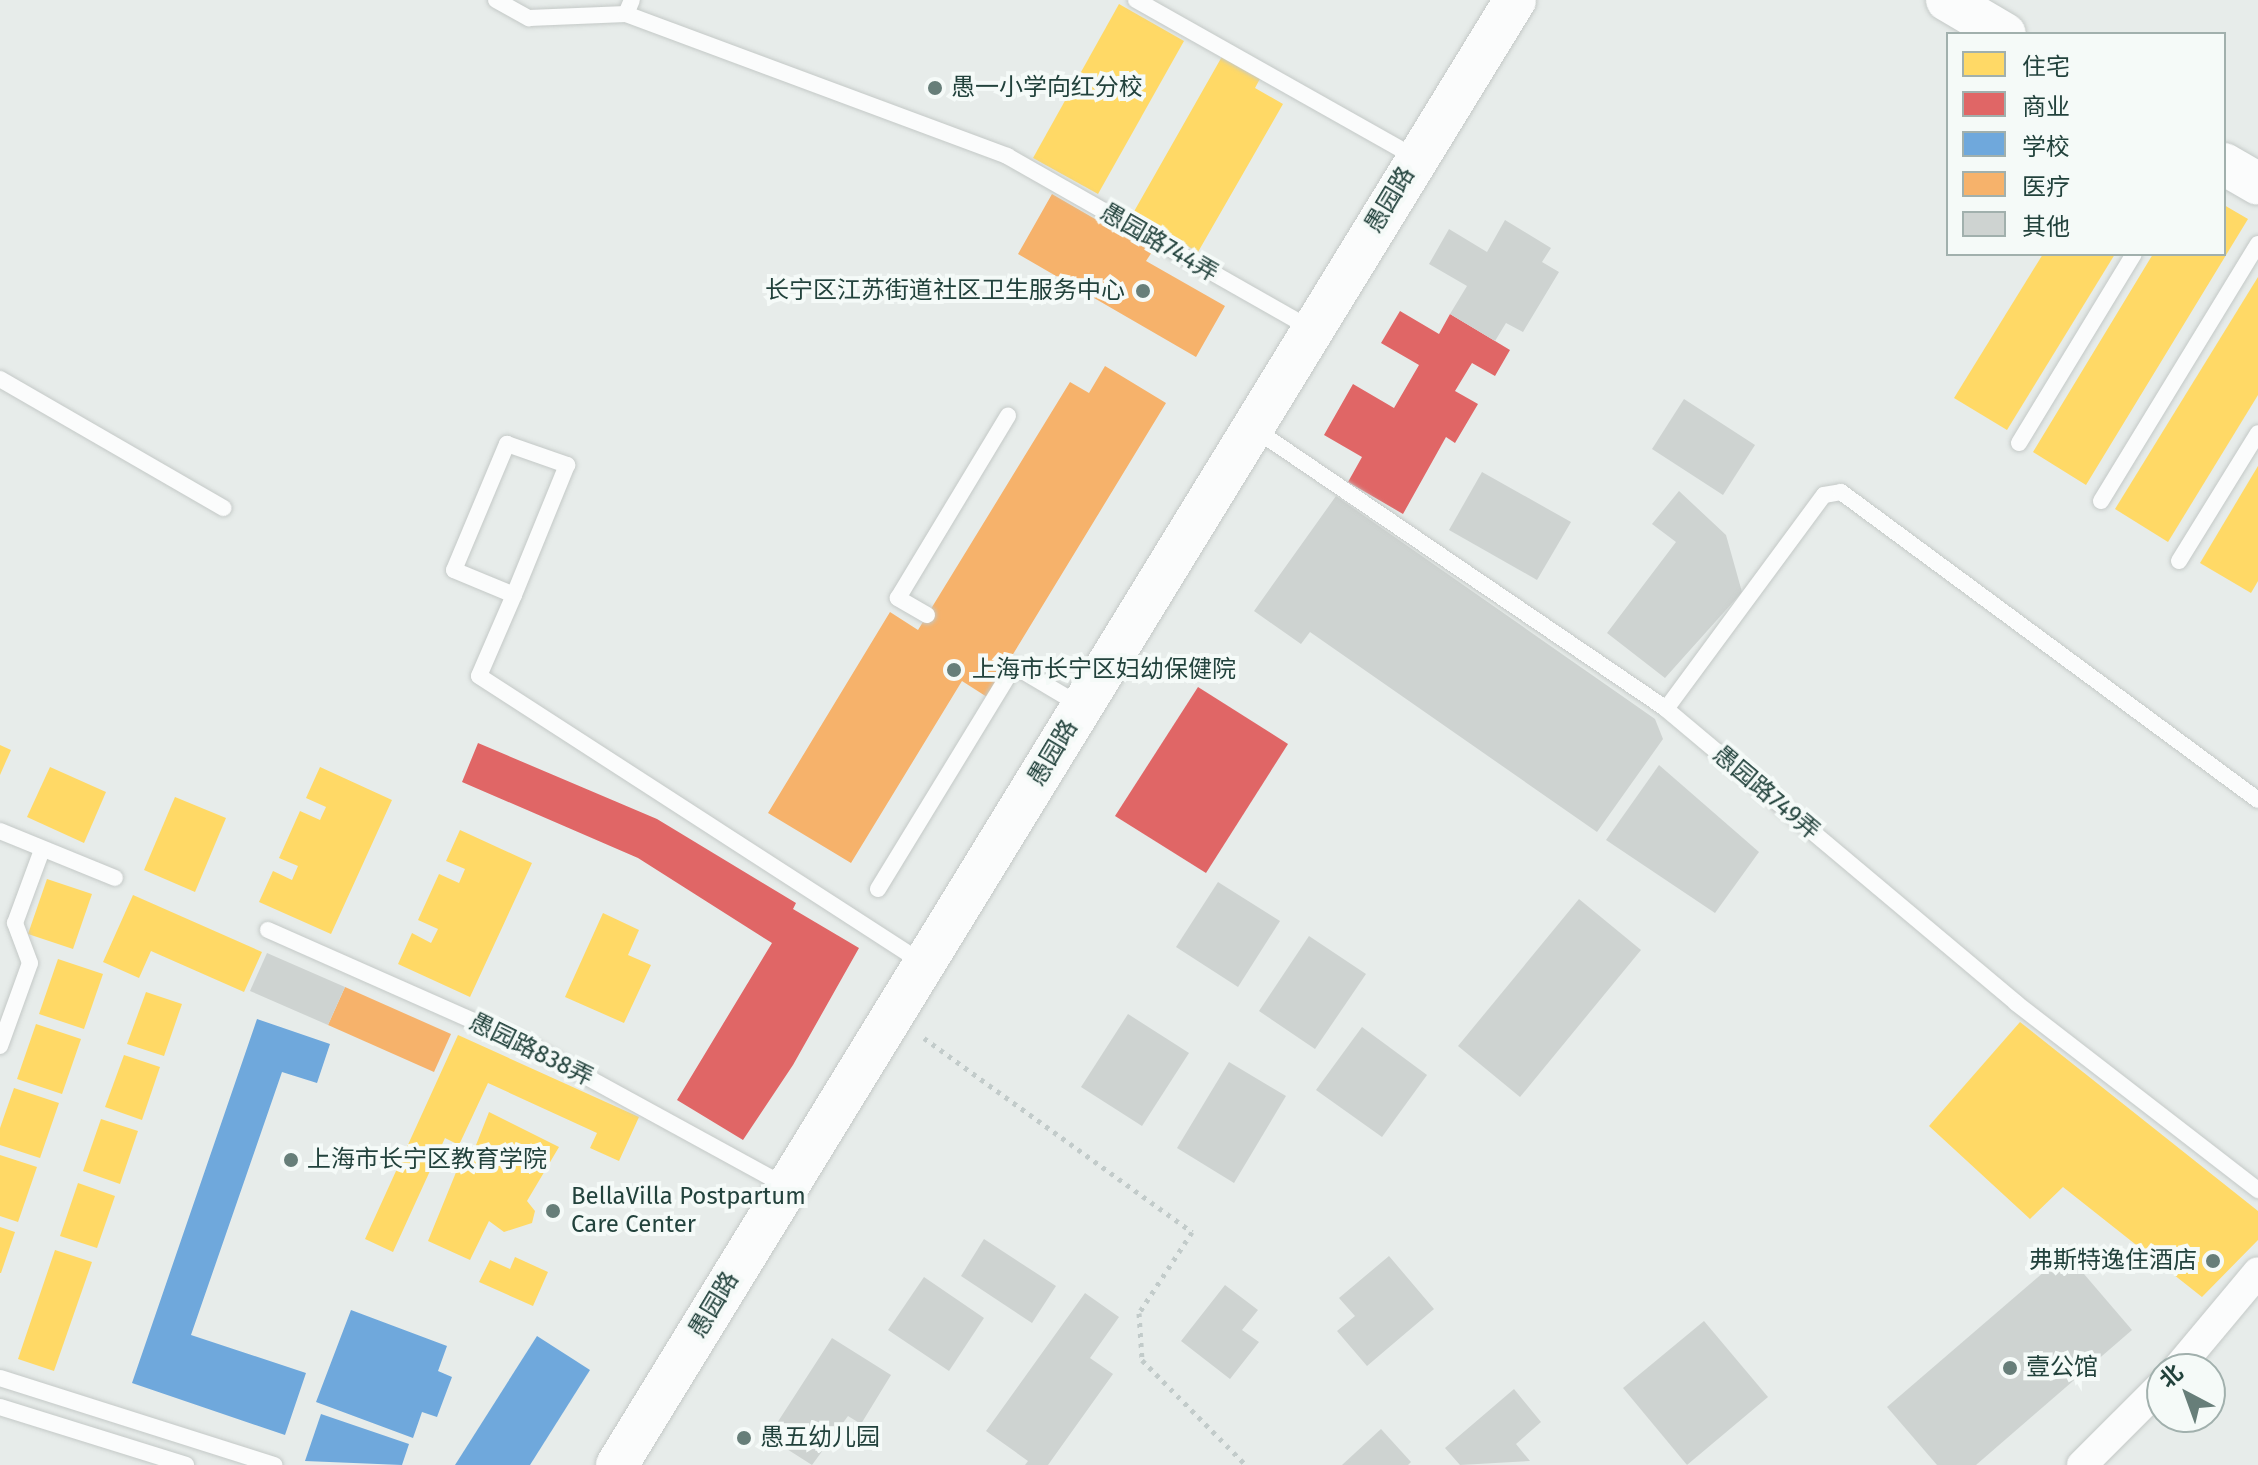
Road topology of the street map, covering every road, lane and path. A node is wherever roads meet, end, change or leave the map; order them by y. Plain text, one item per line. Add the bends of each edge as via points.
1 (496, 0) edge
2 (1136, 0) edge
3 (1515, 0) edge
4 (1947, 0) edge
5 (629, 7) edge
6 (2002, 32) edge
7 (1416, 158) junction
8 (2226, 165) edge
9 (2258, 184) edge
10 (2258, 244) edge
11 (2133, 256) edge
12 (1311, 329) junction
13 (0, 379) edge
14 (1008, 416) dead end
15 (1252, 427) junction
16 (2258, 433) edge
17 (2019, 443) dead end
18 (2101, 501) dead end
19 (223, 508) dead end
20 (2179, 561) dead end
21 (514, 595) junction
22 (927, 615) dead end
23 (1082, 706) junction
24 (1666, 709) junction
25 (2258, 800) edge
26 (0, 831) edge
27 (42, 850) junction
28 (115, 878) dead end
29 (878, 889) dead end
30 (268, 930) dead end
31 (924, 964) junction
32 (892, 1015) junction
33 (0, 1046) edge
34 (786, 1186) junction
35 (2258, 1190) edge
36 (2258, 1272) edge
37 (2190, 1353) edge
38 (0, 1378) edge
39 (2146, 1401) edge
40 (0, 1407) edge
41 (186, 1465) edge
42 (275, 1465) edge
43 (617, 1465) edge
44 (1246, 1465) edge
45 (2082, 1465) edge

1 - 5 lane via 529,18
2 - 7 lane
3 - 7 main road, 愚园路
4 - 6 main road
5 - 12 lane, 愚园路744弄 via 1007,156
7 - 12 main road, 愚园路
8 - 9 main road
10 - 18 lane
11 - 17 lane
12 - 15 main road, 愚园路
13 - 19 lane
14 - 22 lane via 898,598
15 - 23 main road, 愚园路
15 - 24 lane, 愚园路749弄
16 - 20 lane
21 - 21 lane via 567,465 507,444 454,570
21 - 31 lane via 479,676
23 - 29 lane via 1011,664
23 - 31 main road, 愚园路
24 - 25 lane via 1824,495 1841,492
24 - 35 lane, 愚园路749弄 via 2016,1003
26 - 27 lane
27 - 28 lane
27 - 33 lane via 15,923 30,963
30 - 34 lane, 愚园路838弄 via 534,1048
31 - 32 main road, 愚园路
32 - 34 main road, 愚园路
32 - 44 path via 1192,1232 1139,1313 1142,1360
34 - 43 main road, 愚园路
36 - 37 street
38 - 42 lane
39 - 45 street
40 - 41 lane

